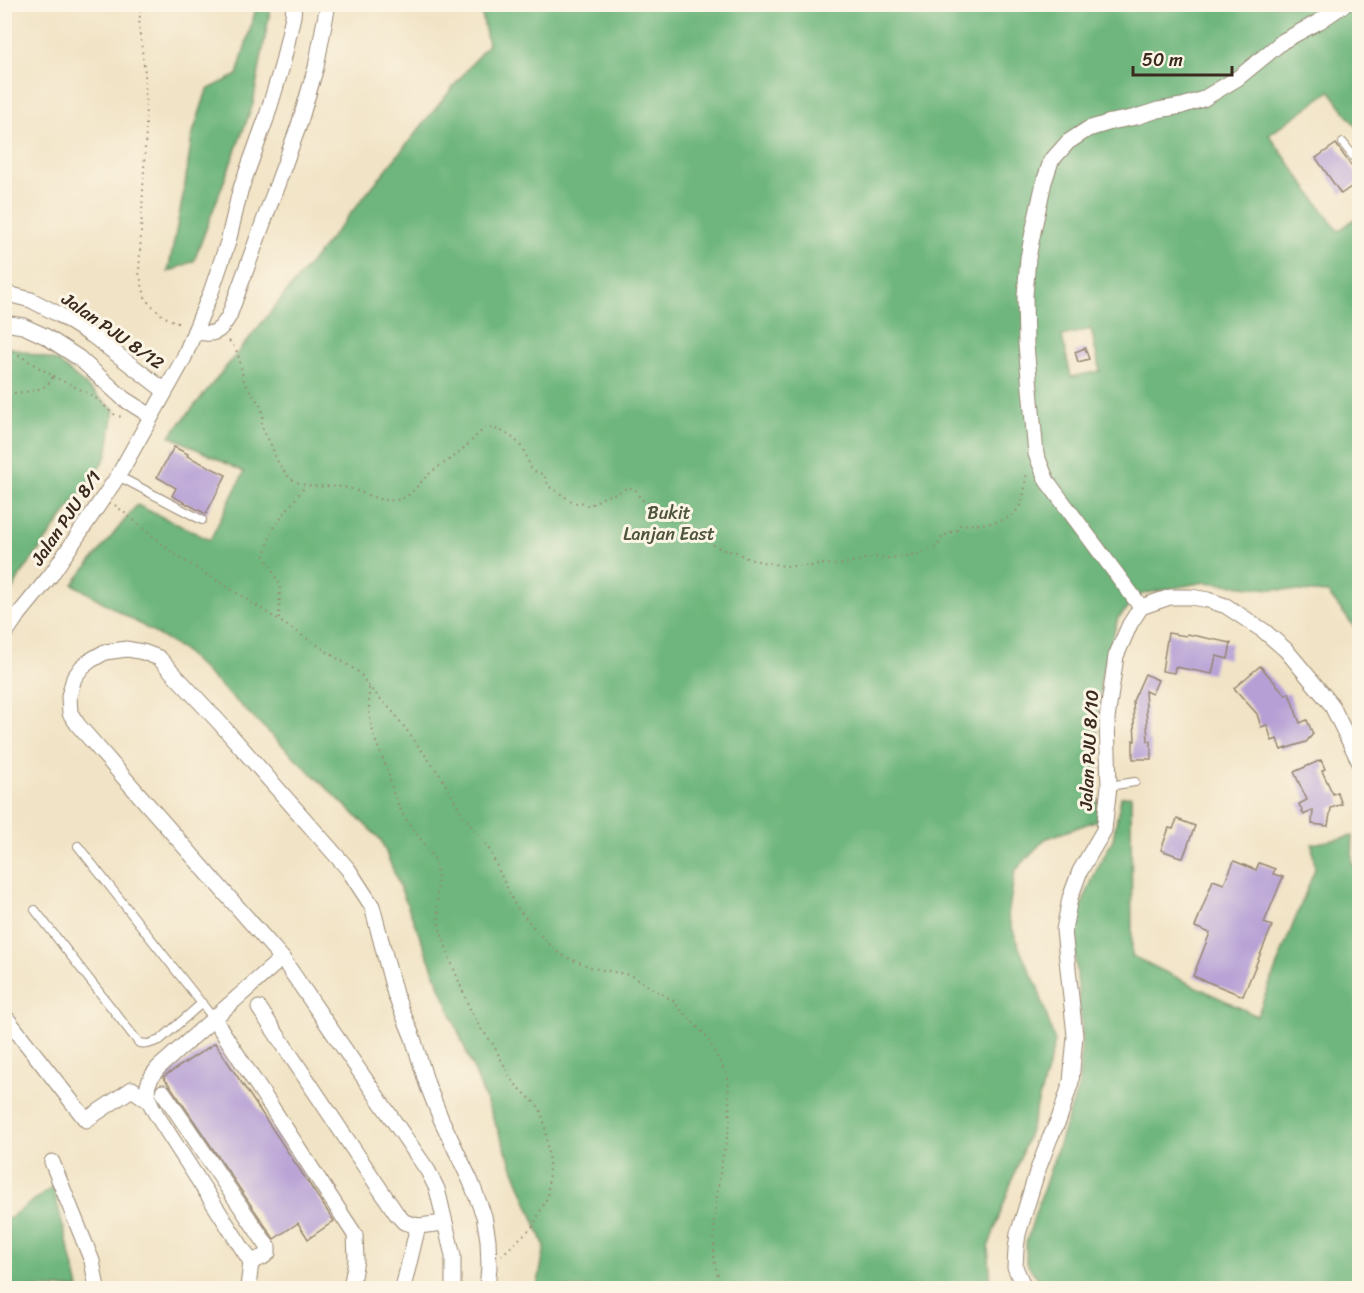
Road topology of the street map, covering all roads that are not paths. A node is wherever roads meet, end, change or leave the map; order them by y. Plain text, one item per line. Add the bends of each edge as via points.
1 (294, 4) edge
2 (328, 4) edge
3 (1345, 4) edge
4 (1343, 142) dead end
5 (1359, 165) edge
6 (4, 293) edge
7 (4, 323) edge
8 (195, 331) junction
9 (165, 391) junction
10 (151, 416) junction
11 (118, 476) junction
12 (202, 520) dead end
13 (1141, 607) junction
14 (4, 635) edge
15 (1359, 763) edge
16 (1135, 782) dead end
17 (1109, 786) junction
18 (78, 846) dead end
19 (35, 909) dead end
20 (282, 958) junction
21 (202, 1003) junction
22 (259, 1008) dead end
23 (4, 1016) edge
24 (214, 1019) junction
25 (163, 1092) dead end
26 (149, 1101) junction
27 (52, 1162) dead end
28 (445, 1224) junction
29 (418, 1226) junction
30 (251, 1262) junction
31 (98, 1288) edge
32 (248, 1288) edge
33 (351, 1288) edge
34 (403, 1288) edge
35 (453, 1288) edge
36 (487, 1288) edge
37 (1024, 1288) edge

1 - 8 street, Jalan PJU 8/1 via 282,66 266,119 240,191 228,242
2 - 8 street via 316,67 299,125 229,316 217,332
3 - 13 street via 1283,41 1238,78 1203,99 1088,129 1068,142 1051,161 1032,232 1025,296 1036,454 1047,481
4 - 5 lane
6 - 9 street, Jalan PJU 8/12 via 31,300 58,314
7 - 10 street via 45,336
8 - 9 street, Jalan PJU 8/1
9 - 10 street, Jalan PJU 8/1
10 - 11 street, Jalan PJU 8/1
11 - 12 lane
11 - 14 street, Jalan PJU 8/1 via 51,575
13 - 15 street via 1170,597 1208,600 1226,606 1264,631 1286,650 1331,704
13 - 17 street, Jalan PJU 8/10 via 1116,656 1107,719
16 - 17 lane
17 - 37 street, Jalan PJU 8/10 via 1104,830 1080,872 1064,930 1075,1036 1071,1082 1018,1234 1015,1267
18 - 21 lane
19 - 21 lane via 139,1043 160,1040
20 - 24 street
20 - 28 street via 428,1171 437,1189
20 - 36 street via 70,713 74,678 91,660 105,652 127,649 159,658 348,869 372,906 395,994 427,1084 484,1216
21 - 24 lane
22 - 29 street via 396,1213 404,1222
23 - 26 street via 86,1120 132,1089
24 - 26 street via 151,1076
24 - 33 street via 355,1234
25 - 30 street via 268,1247 268,1253
26 - 30 street
27 - 31 street via 92,1261
28 - 29 street
28 - 35 street via 453,1256
29 - 34 street
30 - 32 street

